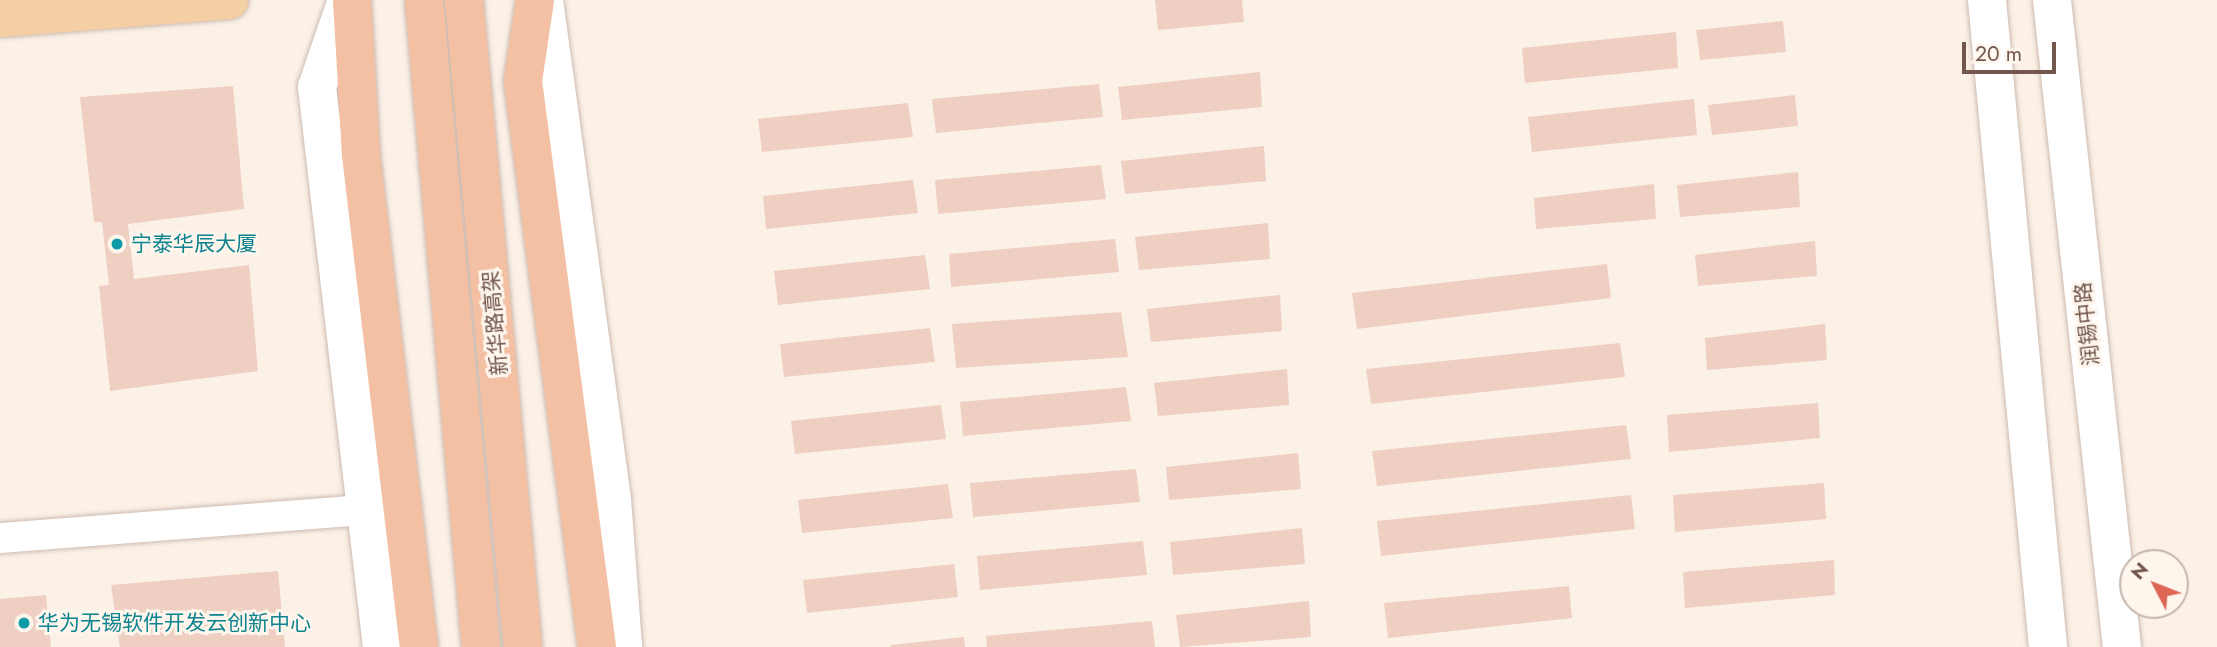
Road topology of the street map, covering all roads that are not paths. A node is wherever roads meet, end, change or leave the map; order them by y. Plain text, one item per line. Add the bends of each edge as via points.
1 (229, 0) edge
2 (350, 0) edge
3 (424, 0) edge
4 (464, 0) edge
5 (535, 0) edge
6 (544, 0) edge
7 (1987, 0) edge
8 (2052, 0) edge
9 (0, 18) edge
10 (365, 510) junction
11 (0, 538) edge
12 (382, 647) edge
13 (419, 647) edge
14 (481, 647) edge
15 (523, 647) edge
16 (597, 647) edge
17 (623, 647) edge
18 (2049, 647) edge
19 (2122, 647) edge

1 - 9 main road
2 - 10 main road via 317,87
2 - 13 highway via 361,155
3 - 14 highway
4 - 15 highway, 新华路高架
5 - 16 highway via 523,81
6 - 17 main road via 612,499
7 - 18 main road
8 - 19 main road, 润锡中路
10 - 11 street
10 - 12 main road

